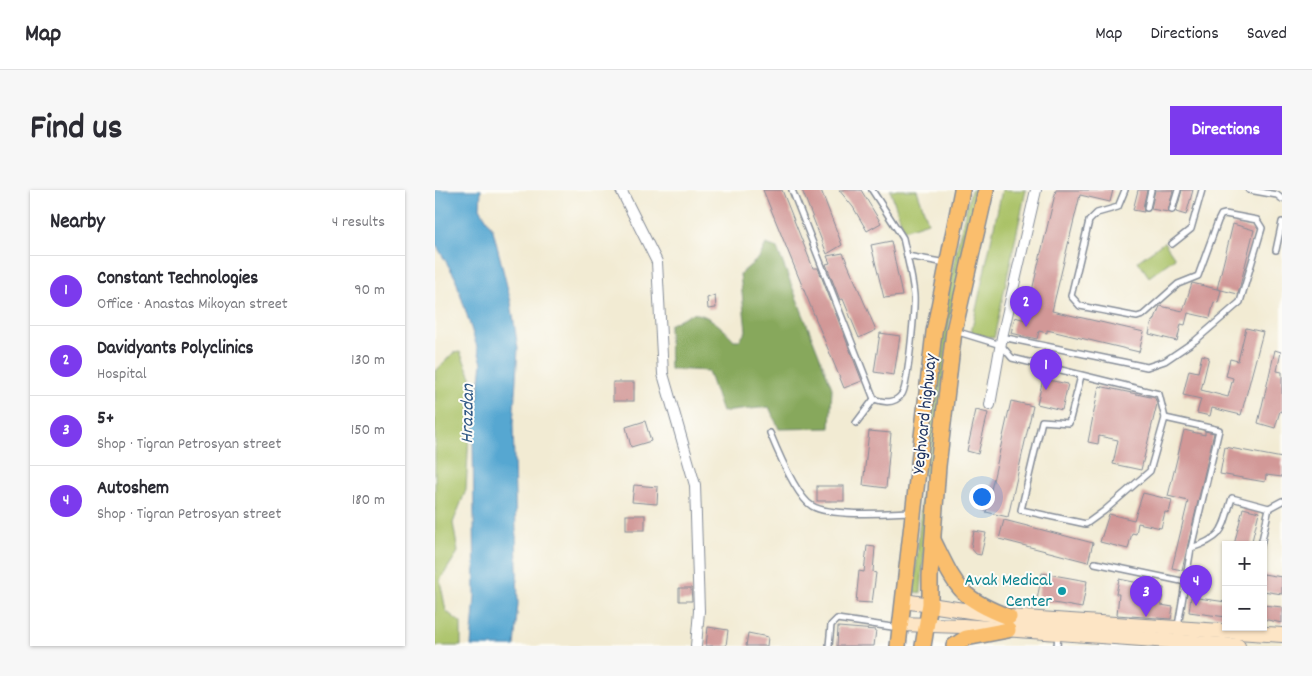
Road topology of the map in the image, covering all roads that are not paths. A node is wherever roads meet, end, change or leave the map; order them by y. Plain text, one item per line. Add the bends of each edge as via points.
1 (621, 190) edge
2 (792, 190) edge
3 (872, 190) edge
4 (962, 190) edge
5 (986, 190) edge
6 (1036, 190) edge
7 (1125, 190) edge
8 (1151, 190) edge
9 (1178, 190) edge
10 (1202, 190) edge
11 (1249, 190) edge
12 (1282, 199) edge
13 (1147, 208) dead end
14 (1172, 210) dead end
15 (1282, 222) edge
16 (1172, 244) dead end
17 (1276, 250) dead end
18 (907, 256) junction
19 (946, 263) junction
20 (954, 331) junction
21 (1002, 341) junction
22 (1081, 376) junction
23 (874, 399) junction
24 (990, 405) dead end
25 (1165, 418) junction
26 (857, 423) dead end
27 (770, 433) dead end
28 (915, 486) junction
29 (936, 489) junction
30 (1282, 501) edge
31 (1269, 508) junction
32 (912, 512) junction
33 (932, 539) junction
34 (1262, 541) edge
35 (1191, 548) junction
36 (1095, 563) dead end
37 (1186, 582) junction
38 (904, 601) junction
39 (929, 604) junction
40 (1009, 623) junction
41 (900, 626) junction
42 (927, 626) junction
43 (1177, 634) junction
44 (1282, 635) edge
45 (1058, 640) edge
46 (1103, 641) edge
47 (696, 646) edge
48 (829, 646) edge
49 (898, 646) edge
50 (923, 646) edge
51 (955, 646) edge
52 (1238, 646) edge

1 - 47 street via 657,262 663,374 695,485 699,611
2 - 23 lane
3 - 18 lane via 903,238
4 - 19 main road, Yeghvard highway
5 - 20 main road, Yeghvard highway
6 - 21 street
7 - 21 lane via 1118,207 1097,213 1089,221 1071,296 1075,302 1080,306 1137,318 1143,315 1178,284 1198,276 1218,221 1225,214 1257,220 1262,228 1240,302 1196,340 1165,361 1147,367
8 - 13 lane
9 - 14 lane
10 - 16 lane via 1191,229
11 - 12 lane via 1277,195
15 - 17 lane
18 - 19 lane
18 - 23 lane via 914,296 906,387 897,400
19 - 28 main road, Yeghvard highway
20 - 21 lane
20 - 29 main road, Yeghvard highway
21 - 22 lane via 1012,358
21 - 24 street
22 - 25 lane via 1159,394
22 - 25 lane via 1069,424 1042,420 1021,510 1086,524 1150,471
23 - 26 lane
25 - 35 lane via 1219,430
27 - 32 lane via 787,470 811,506 822,510 872,514
28 - 29 main road
28 - 32 main road, Yeghvard highway
29 - 33 main road, Yeghvard highway
30 - 31 lane
31 - 34 lane
31 - 35 lane via 1232,498 1221,533 1209,542
32 - 38 main road, Yeghvard highway
33 - 39 main road, Yeghvard highway
33 - 40 main road via 961,591
35 - 37 lane
36 - 37 lane
37 - 43 lane
38 - 39 main road
38 - 41 main road, Yeghvard highway
39 - 40 main road
39 - 42 main road, Yeghvard highway
40 - 42 main road
40 - 43 main road
40 - 45 main road
40 - 51 main road via 966,638
41 - 42 main road
41 - 48 lane via 837,619 831,625
41 - 49 main road, Yeghvard highway
42 - 50 main road, Yeghvard highway
43 - 44 main road
43 - 46 main road
43 - 52 main road
45 - 46 main road

